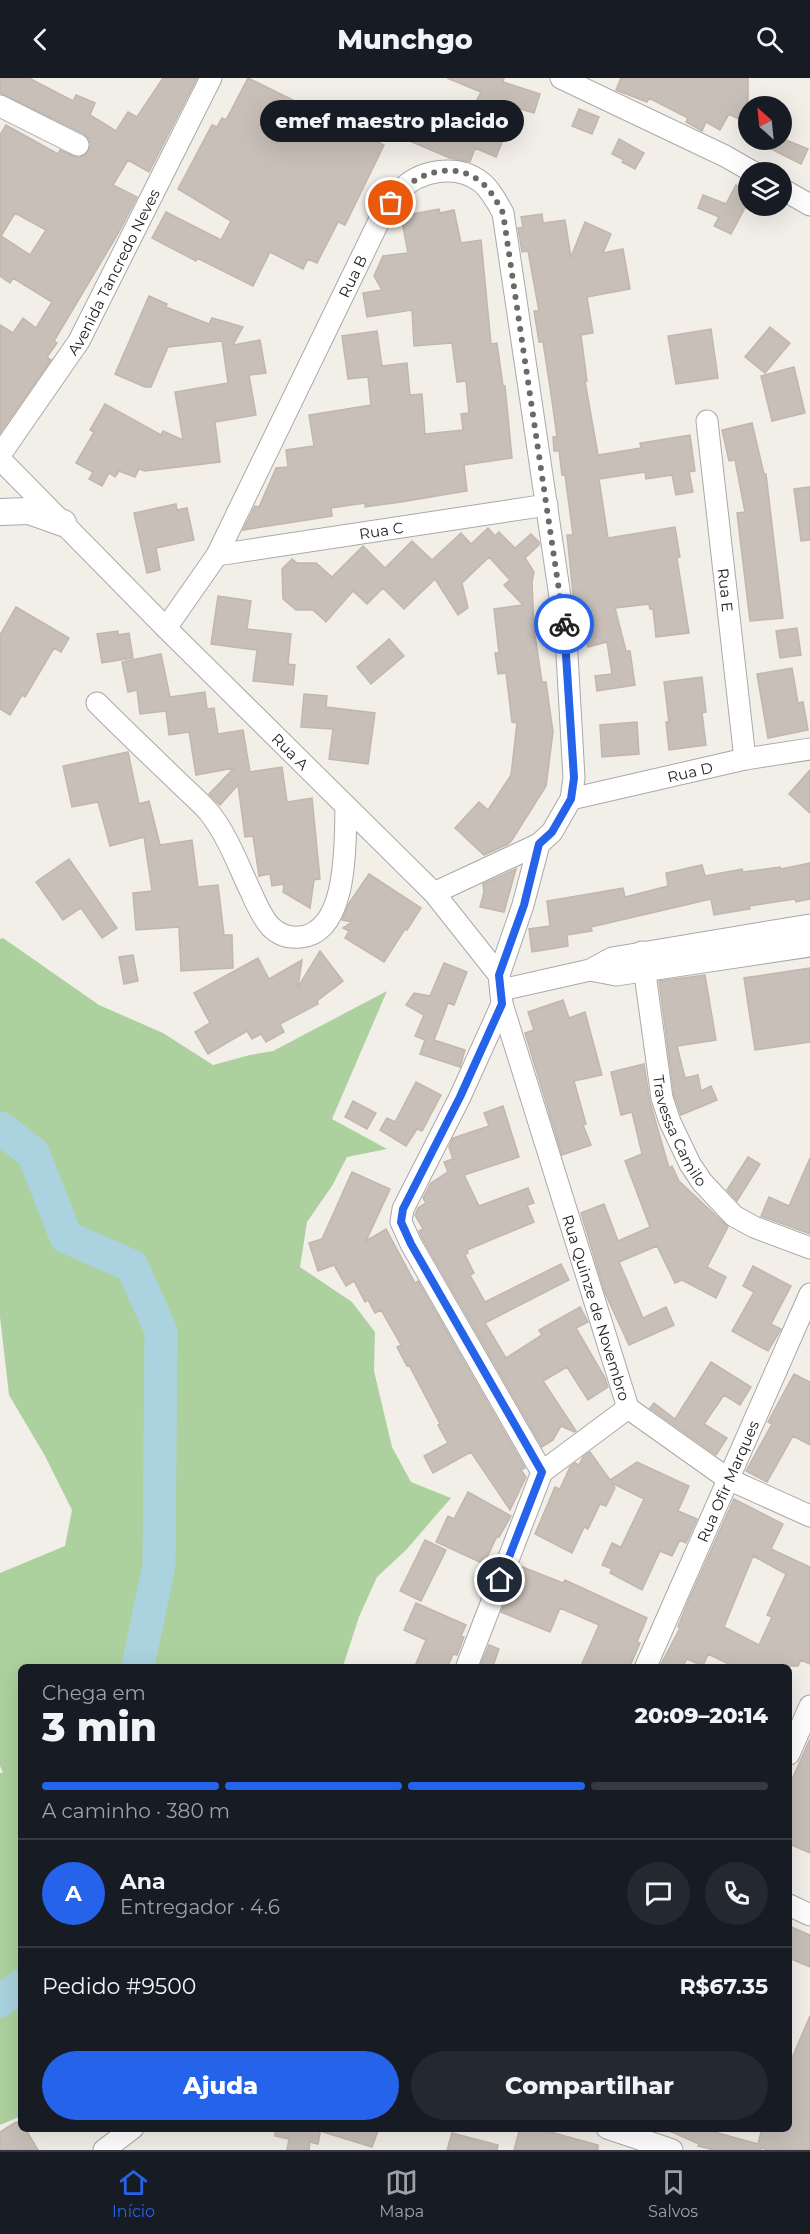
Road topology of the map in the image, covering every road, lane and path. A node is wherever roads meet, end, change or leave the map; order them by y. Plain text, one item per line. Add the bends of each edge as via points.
1 (212, 78) edge
2 (561, 78) edge
3 (3, 114) edge
4 (78, 145) dead end
5 (738, 163) edge
6 (792, 195) edge
7 (810, 205) edge
8 (707, 421) dead end
9 (0, 457) edge
10 (547, 505) junction
11 (0, 512) edge
12 (63, 523) junction
13 (217, 555) junction
14 (166, 628) junction
15 (97, 703) dead end
16 (810, 750) edge
17 (745, 759) junction
18 (571, 799) junction
19 (346, 806) junction
20 (539, 844) junction
21 (434, 893) junction
22 (810, 925) edge
23 (810, 946) edge
24 (643, 962) junction
25 (501, 990) junction
26 (810, 1248) edge
27 (810, 1294) edge
28 (628, 1408) junction
29 (542, 1472) junction
30 (728, 1479) junction
31 (810, 1516) edge
32 (468, 1664) edge
33 (647, 1664) edge
34 (810, 1706) edge
35 (792, 1747) edge
36 (792, 1906) edge
37 (810, 1915) edge
38 (128, 2132) edge
39 (623, 2132) edge
40 (104, 2150) edge
41 (672, 2150) edge

1 - 9 street, Avenida Tancredo Neves via 79,341
2 - 5 street
3 - 4 street
6 - 7 street
8 - 17 street, Rua E
9 - 12 street, Rua A
10 - 13 street, Rua C
10 - 13 street, Rua B via 503,213 481,182 466,174 443,170 422,175 400,190 382,215
10 - 18 street, Rua B via 566,637 574,778
11 - 12 street via 30,511
12 - 14 street, Rua A
13 - 14 street, Rua B
14 - 19 street, Rua A
15 - 19 street via 208,812 227,841 258,908 281,935 307,937 332,912 345,864
16 - 17 street, Rua D
17 - 18 street, Rua D
18 - 20 street, Rua B via 552,832
19 - 21 street, Rua A
20 - 21 street
20 - 25 street, Rua B
21 - 25 street, Rua A
22 - 24 street
23 - 24 street
24 - 25 street via 616,975 590,970
24 - 26 street, Travessa Camilo via 662,1098 690,1164 734,1216
25 - 28 street, Rua Quinze de Novembro
25 - 29 street, Rua B via 460,1097 408,1198 401,1222
27 - 30 street, Rua Ofir Marques
28 - 29 street
28 - 30 street, Rua Quinze de Novembro
29 - 32 street
30 - 31 street, Rua Quinze de Novembro
30 - 33 street, Rua Ofir Marques
34 - 35 street
36 - 37 street
38 - 40 street
39 - 41 street

